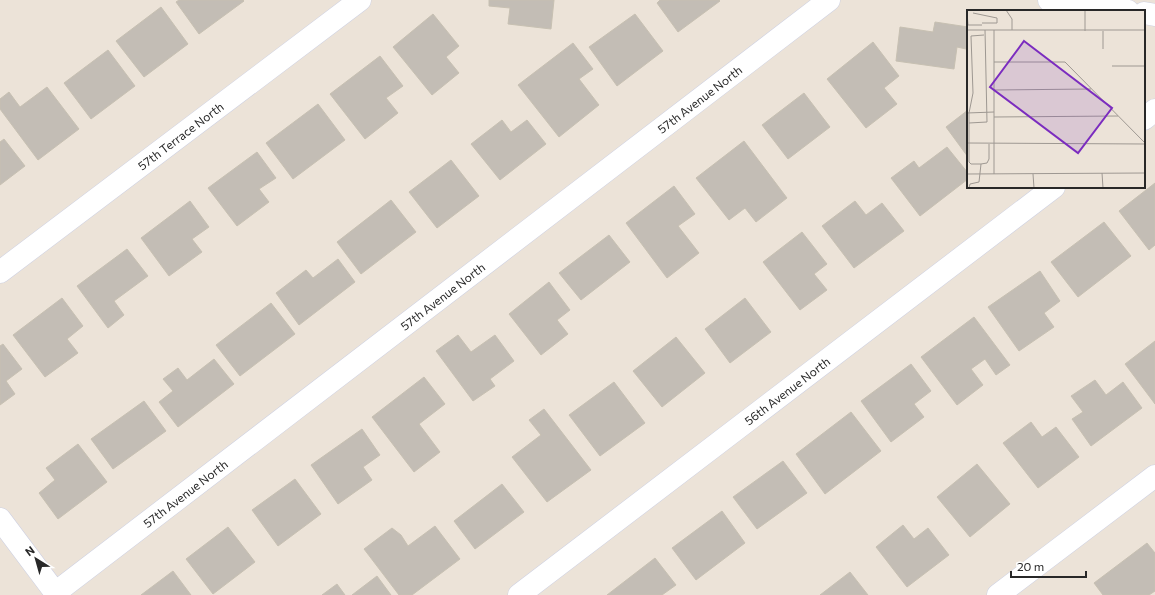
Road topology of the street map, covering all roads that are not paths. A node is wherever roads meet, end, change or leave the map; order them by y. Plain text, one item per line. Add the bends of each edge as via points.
1 (360, 0) edge
2 (829, 0) edge
3 (1050, 0) edge
4 (1121, 10) edge
5 (1145, 13) edge
6 (1155, 15) edge
7 (1155, 110) edge
8 (1145, 118) edge
9 (1053, 188) edge
10 (0, 272) edge
11 (1155, 476) edge
12 (0, 519) edge
13 (56, 594) edge
14 (519, 595) edge
15 (998, 595) edge

1 - 10 street, 57th Terrace North
2 - 13 street, 57th Avenue North
3 - 4 street
5 - 6 street
7 - 8 street
9 - 14 street, 56th Avenue North
11 - 15 street
12 - 13 street

